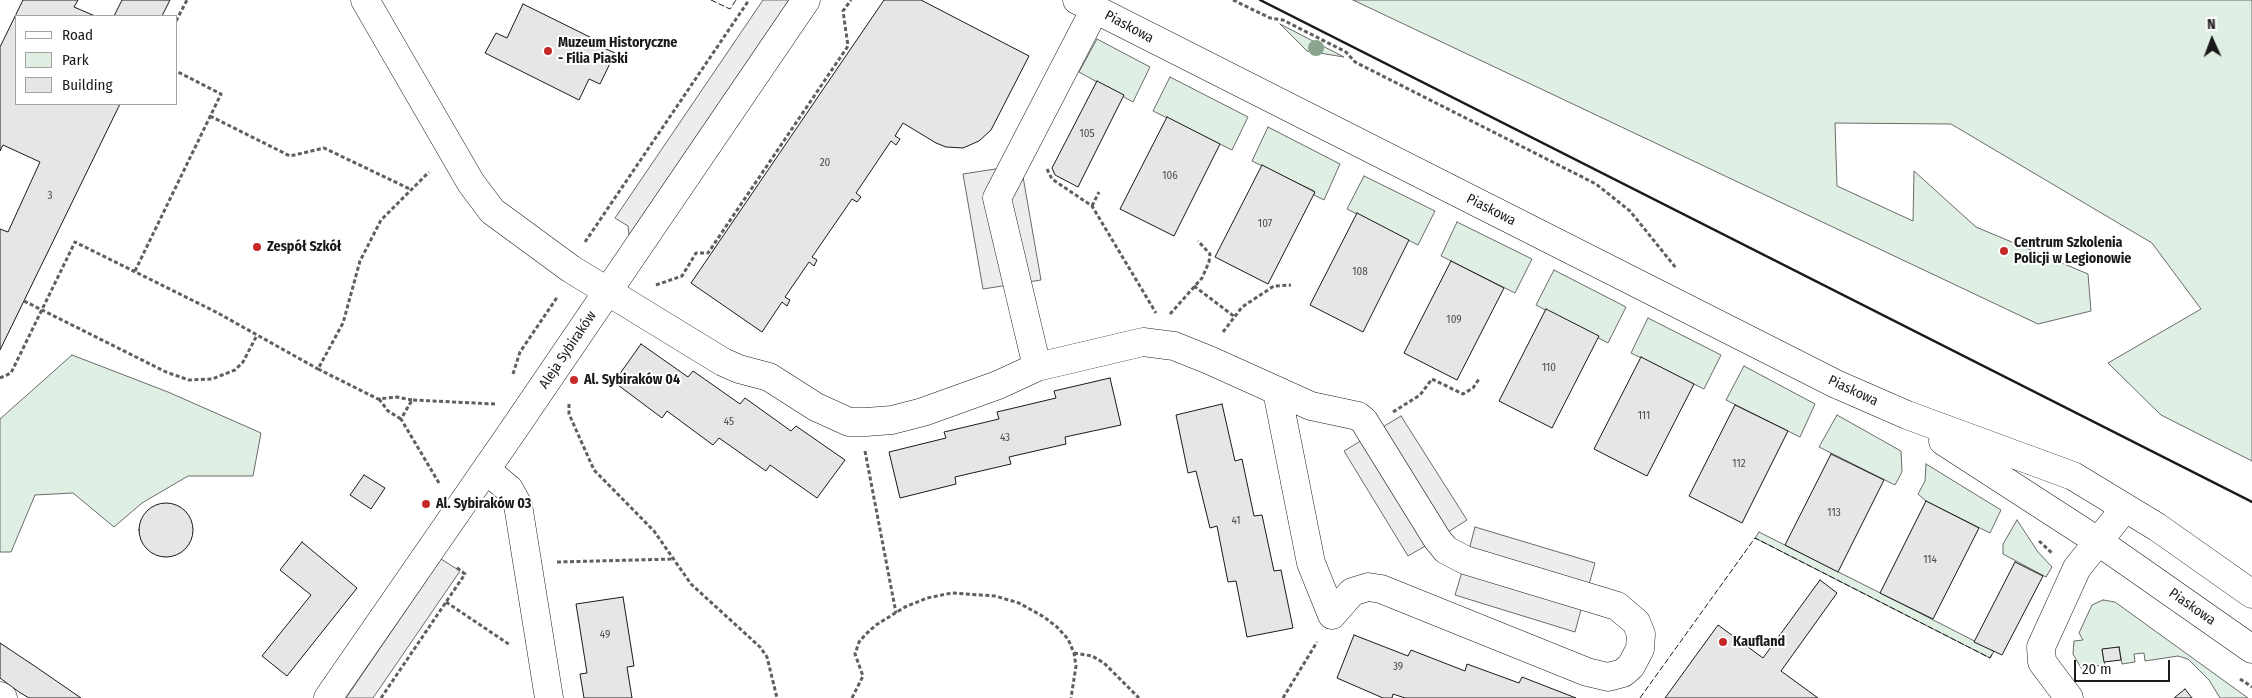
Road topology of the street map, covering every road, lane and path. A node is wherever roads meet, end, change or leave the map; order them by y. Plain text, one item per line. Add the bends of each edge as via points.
1 (187, 0) edge
2 (365, 0) edge
3 (749, 0) edge
4 (806, 0) edge
5 (850, 0) edge
6 (1234, 0) edge
7 (1086, 5) edge
8 (178, 17) edge
9 (178, 72) edge
10 (210, 116) junction
11 (1029, 135) junction
12 (453, 149) junction
13 (412, 190) junction
14 (1099, 192) dead end
15 (1092, 206) junction
16 (1198, 241) dead end
17 (582, 246) dead end
18 (135, 271) junction
19 (1681, 274) dead end
20 (1291, 285) dead end
21 (1194, 286) junction
22 (563, 289) dead end
23 (608, 292) junction
24 (24, 301) dead end
25 (631, 305) junction
26 (1157, 316) dead end
27 (1165, 320) dead end
28 (257, 335) junction
29 (1038, 367) junction
30 (318, 369) junction
31 (0, 378) edge
32 (1479, 379) dead end
33 (510, 382) dead end
34 (1277, 391) junction
35 (569, 398) dead end
36 (378, 399) junction
37 (412, 400) junction
38 (501, 406) dead end
39 (1907, 415) junction
40 (401, 419) junction
41 (860, 422) junction
42 (1369, 428) junction
43 (486, 470) junction
44 (441, 486) dead end
45 (2125, 508) junction
46 (2100, 542) junction
47 (673, 558) junction
48 (526, 563) junction
49 (452, 565) dead end
50 (2252, 594) edge
51 (446, 602) junction
52 (896, 612) junction
53 (1332, 615) junction
54 (2252, 649) edge
55 (1074, 653) junction
56 (542, 657) junction
57 (0, 696) edge
58 (4, 698) edge
59 (328, 698) edge
60 (381, 698) edge
61 (549, 698) edge
62 (777, 698) edge
63 (852, 698) edge
64 (1071, 698) edge
65 (1139, 698) edge
66 (1283, 698) edge
67 (2069, 698) edge

1 - 8 path
2 - 12 street
3 - 17 path
4 - 23 street, Aleja Sybiraków
5 - 25 path via 843,11 848,46 708,253 696,254 682,276 644,287
6 - 19 path via 1346,52 1355,62 1609,193 1630,211
7 - 11 street
7 - 39 street, Piaskowa via 1836,384
9 - 10 path via 220,94
10 - 13 path via 290,156 324,148
10 - 18 path
11 - 15 path via 1052,179
11 - 29 street via 997,198
12 - 13 path
12 - 23 street via 471,183 492,211
13 - 30 path via 381,220 360,261 343,323
14 - 15 path
15 - 26 path
16 - 21 path via 1210,254 1202,278
18 - 28 path
18 - 31 path via 75,242 11,372
20 - 21 path via 1274,286 1242,307 1235,317
21 - 27 path
22 - 33 path via 520,352
23 - 25 street
23 - 43 street, Aleja Sybiraków
24 - 28 path via 161,370 189,380 212,380 235,370 243,362
25 - 41 street via 723,362 769,377 816,407 849,422
28 - 30 path
29 - 34 street via 1143,342 1156,342 1210,360
29 - 41 street via 923,412 892,420
30 - 36 path
32 - 42 path via 1464,394 1432,379 1420,395
34 - 42 street via 1311,406 1351,413
34 - 53 street via 1311,563
35 - 47 path via 569,414 594,470 654,531
36 - 37 path via 397,397
36 - 40 path via 388,412
37 - 38 path
37 - 40 path
39 - 45 street, Piaskowa via 2072,476
39 - 46 street, Piaskowa
40 - 44 path
41 - 52 path
42 - 53 street via 1446,550 1465,560 1617,606 1636,622 1640,650 1637,659 1624,673 1602,676 1368,587 1352,592
43 - 48 street via 509,489 518,505
43 - 59 street, Aleja Sybiraków
45 - 46 street
45 - 50 street, Piaskowa
46 - 54 street, Piaskowa
46 - 67 street via 2077,568 2041,647 2042,662
47 - 48 path
47 - 62 path via 691,584 760,647 766,657
48 - 56 street
49 - 51 path via 465,574
51 - 56 path via 513,648
51 - 60 path
52 - 55 path via 928,598 952,593 995,596 1019,603 1044,616 1068,639
52 - 63 path via 859,642 856,660 862,676
53 - 66 path
55 - 64 path via 1076,666
55 - 65 path via 1092,656 1104,663
56 - 61 street
57 - 58 street

